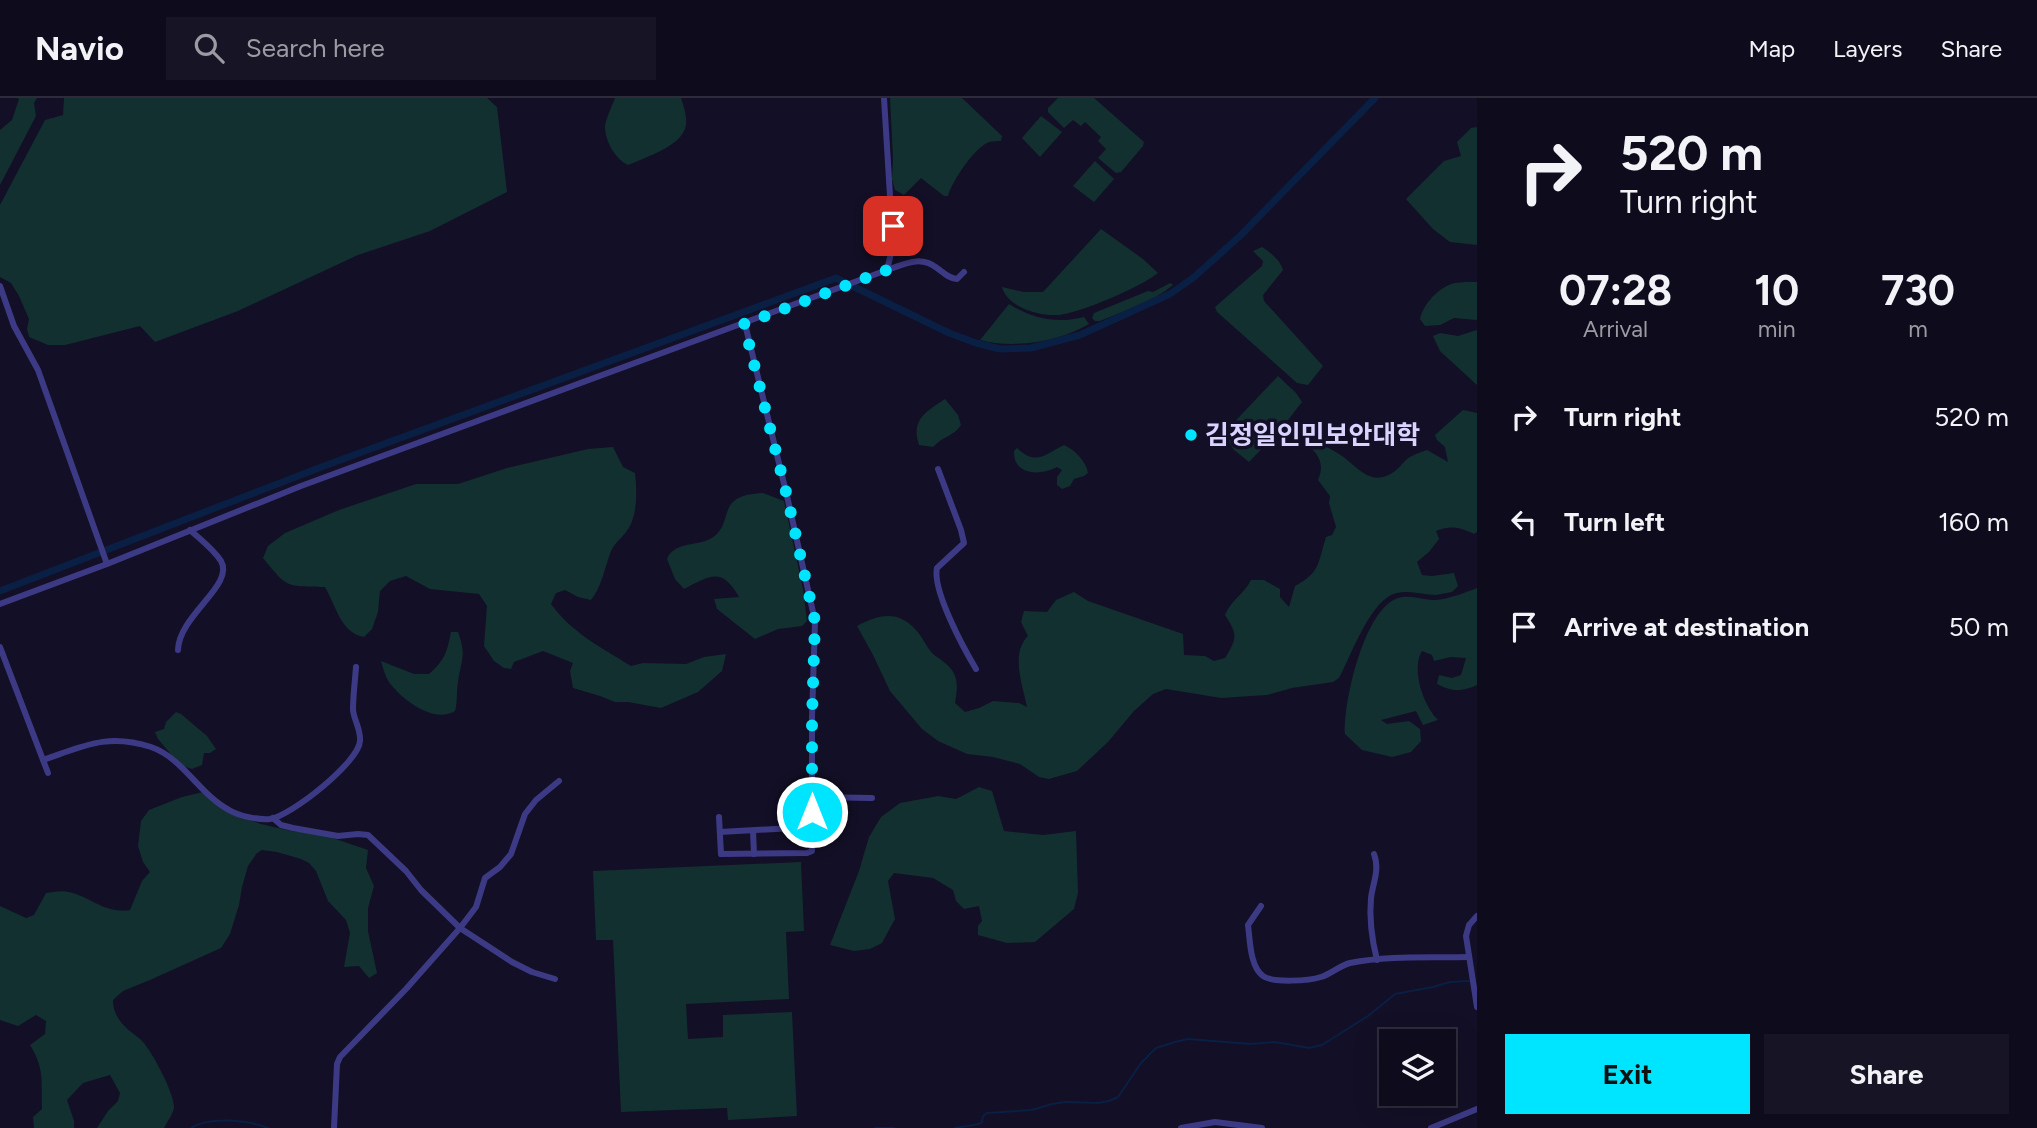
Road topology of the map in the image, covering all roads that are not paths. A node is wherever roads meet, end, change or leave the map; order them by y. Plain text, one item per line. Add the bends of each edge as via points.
1 (884, 98) edge
2 (887, 270) junction
3 (964, 272) dead end
4 (0, 286) edge
5 (744, 324) junction
6 (938, 469) dead end
7 (190, 530) junction
8 (107, 562) junction
9 (0, 604) edge
10 (0, 647) edge
11 (178, 650) dead end
12 (356, 667) dead end
13 (976, 669) dead end
14 (43, 760) junction
15 (48, 773) dead end
16 (559, 781) dead end
17 (812, 797) junction
18 (872, 798) dead end
19 (719, 817) dead end
20 (273, 818) junction
21 (812, 827) junction
22 (753, 831) junction
23 (720, 832) junction
24 (754, 854) junction
25 (1374, 854) dead end
26 (1261, 906) dead end
27 (1477, 916) edge
28 (460, 928) junction
29 (1469, 957) junction
30 (1377, 960) junction
31 (555, 979) dead end
32 (1477, 1007) edge
33 (1477, 1109) edge
34 (334, 1128) edge
35 (1181, 1128) edge
36 (1262, 1128) edge
37 (1431, 1128) edge

1 - 2 street via 893,245
2 - 3 street via 925,260 949,278 957,279
2 - 5 street
4 - 8 street via 14,326 38,370
5 - 7 street
5 - 17 street via 815,621
6 - 13 street via 964,543 937,568 936,580
7 - 8 street
7 - 11 street via 221,561 224,572 220,584 185,625
8 - 9 street
10 - 14 street
12 - 20 street via 353,709 358,749 295,807
14 - 15 street
14 - 20 street via 107,740 148,746 162,751 229,811
16 - 28 street via 525,814 511,854 485,878 476,907
17 - 18 street
17 - 21 street
19 - 23 street
20 - 28 street via 293,828 338,836 368,835
21 - 22 street
21 - 24 street via 812,851
22 - 23 street
22 - 24 street
23 - 24 street via 721,854
25 - 30 street via 1377,873 1370,922
26 - 30 street via 1248,925 1255,965 1270,980 1321,977 1348,964
27 - 29 street via 1467,930
28 - 31 street via 512,962
28 - 34 street via 340,1057
29 - 30 street
29 - 32 street
33 - 37 street
35 - 36 street via 1215,1122

